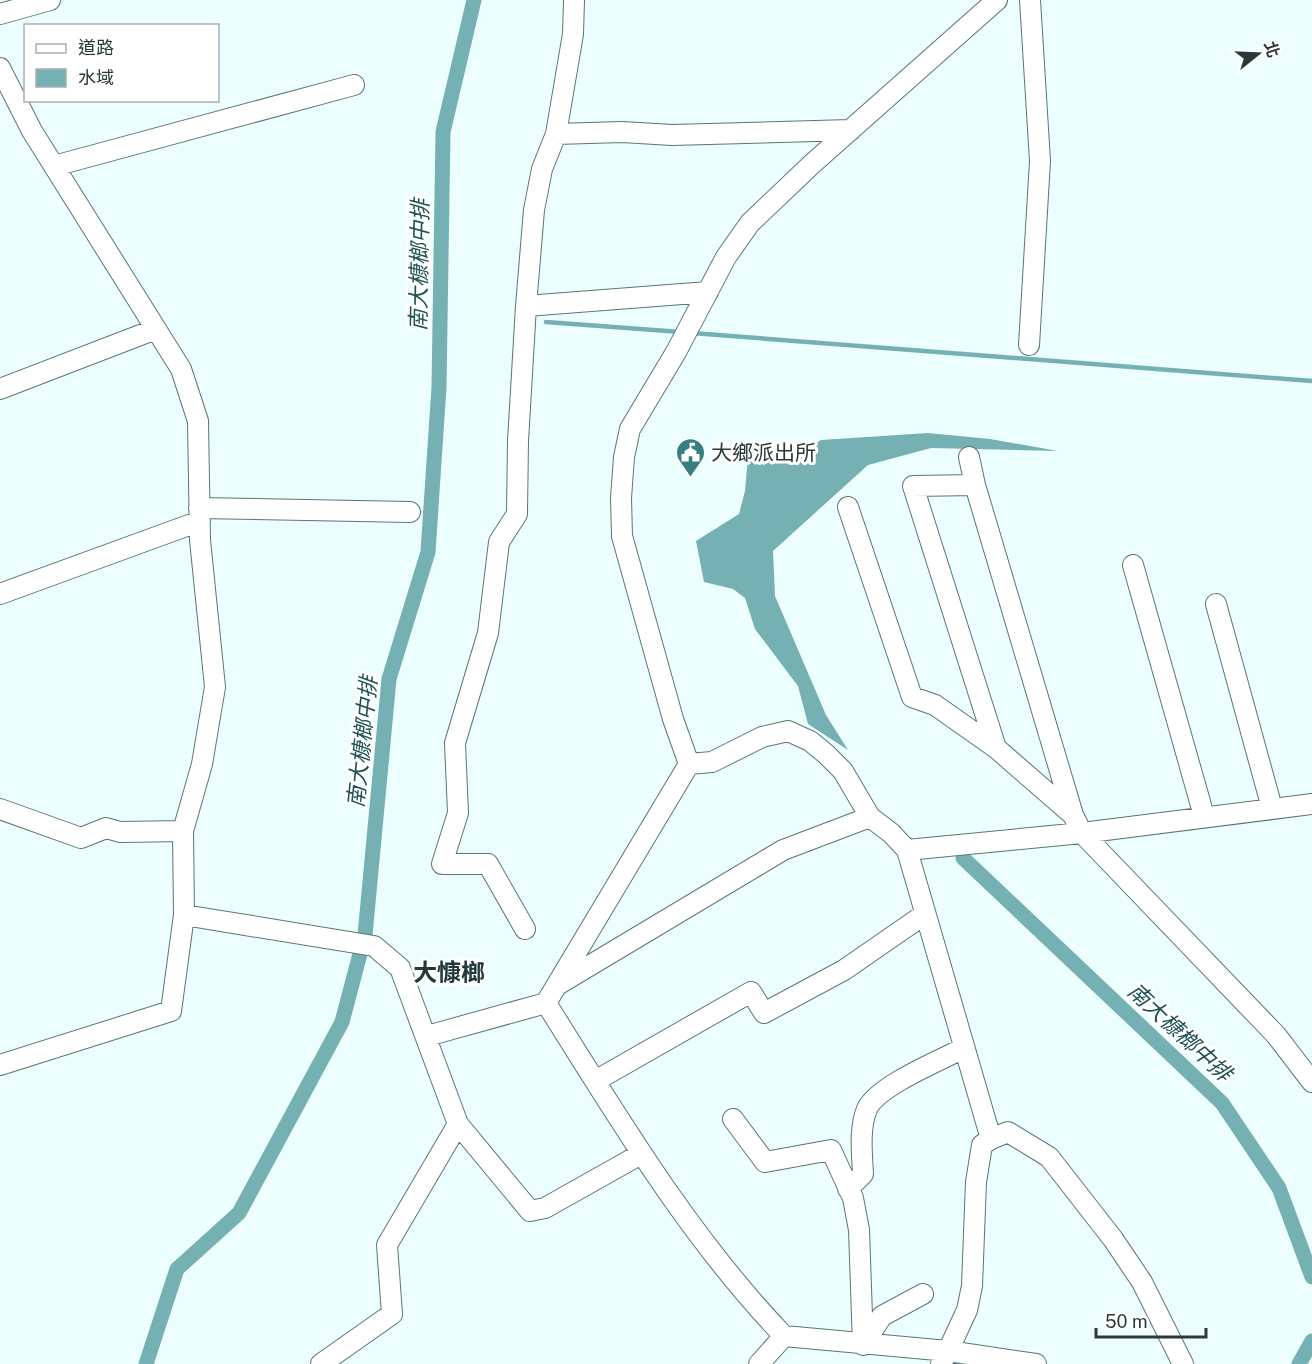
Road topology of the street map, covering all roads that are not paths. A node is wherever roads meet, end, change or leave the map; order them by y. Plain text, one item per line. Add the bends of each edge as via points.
1 (50, 0) edge
2 (574, 0) edge
3 (997, 0) edge
4 (1030, 0) edge
5 (0, 14) edge
6 (0, 68) edge
7 (354, 85) dead end
8 (851, 130) junction
9 (556, 134) junction
10 (54, 166) junction
11 (708, 292) junction
12 (526, 306) junction
13 (156, 329) junction
14 (1029, 345) dead end
15 (0, 389) edge
16 (969, 457) dead end
17 (975, 485) junction
18 (848, 507) dead end
19 (410, 512) dead end
20 (200, 514) junction
21 (1133, 565) dead end
22 (0, 594) edge
23 (1216, 604) dead end
24 (996, 748) junction
25 (689, 764) junction
26 (1312, 804) edge
27 (1272, 808) junction
28 (0, 809) edge
29 (1073, 815) junction
30 (1204, 816) junction
31 (870, 817) junction
32 (183, 831) junction
33 (1082, 833) junction
34 (907, 850) junction
35 (926, 914) junction
36 (184, 915) junction
37 (525, 929) dead end
38 (557, 984) junction
39 (546, 1003) junction
40 (427, 1036) junction
41 (964, 1048) junction
42 (0, 1065) edge
43 (595, 1081) junction
44 (1312, 1082) edge
45 (733, 1119) dead end
46 (458, 1124) junction
47 (991, 1139) junction
48 (641, 1154) junction
49 (848, 1189) junction
50 (923, 1294) dead end
51 (784, 1336) junction
52 (863, 1345) junction
53 (945, 1358) edge
54 (321, 1364) edge
55 (759, 1364) edge
56 (1036, 1364) edge
57 (1183, 1364) edge

1 - 5 street
2 - 9 street via 573,34
3 - 8 street
4 - 14 street via 1040,161
6 - 10 street
7 - 10 street
8 - 9 street
8 - 11 street via 750,223
9 - 12 street via 542,169 534,210
10 - 13 street
11 - 12 street
11 - 25 street via 630,429 621,498 622,536
12 - 37 street via 517,514 499,542 488,633 455,742 458,813 442,864 488,864
13 - 15 street
13 - 20 street via 182,369 198,421
16 - 17 street
17 - 24 street via 913,486
17 - 29 street
18 - 24 street via 912,697 935,705
19 - 20 street
20 - 22 street
20 - 32 street via 215,687 202,764
21 - 30 street
23 - 27 street
24 - 29 street
25 - 31 street via 712,762 762,736 788,731 810,741 843,771
25 - 38 street
26 - 27 street
27 - 30 street
28 - 32 street via 81,838 106,828 120,832
29 - 33 street
30 - 33 street
31 - 34 street
31 - 38 street via 783,850
32 - 36 street
33 - 34 street
33 - 44 street via 1276,1035
34 - 35 street
35 - 41 street
35 - 43 street via 844,970 764,1013 751,992
36 - 40 street via 374,946 400,968
36 - 42 street via 171,1011
38 - 39 street
39 - 40 street
39 - 43 street
40 - 46 street
41 - 47 street
41 - 49 street via 879,1094 867,1109 861,1147 863,1174
43 - 48 street
45 - 49 street via 765,1162 831,1150
46 - 48 street via 530,1210 545,1208
46 - 54 street via 387,1245 392,1314
47 - 53 street via 982,1145 976,1182 967,1310
47 - 57 street via 1008,1132 1049,1157 1142,1281
48 - 51 street via 739,1289
49 - 52 street via 859,1230
50 - 52 street via 882,1316
51 - 52 street
51 - 55 street
52 - 53 street
53 - 56 street

